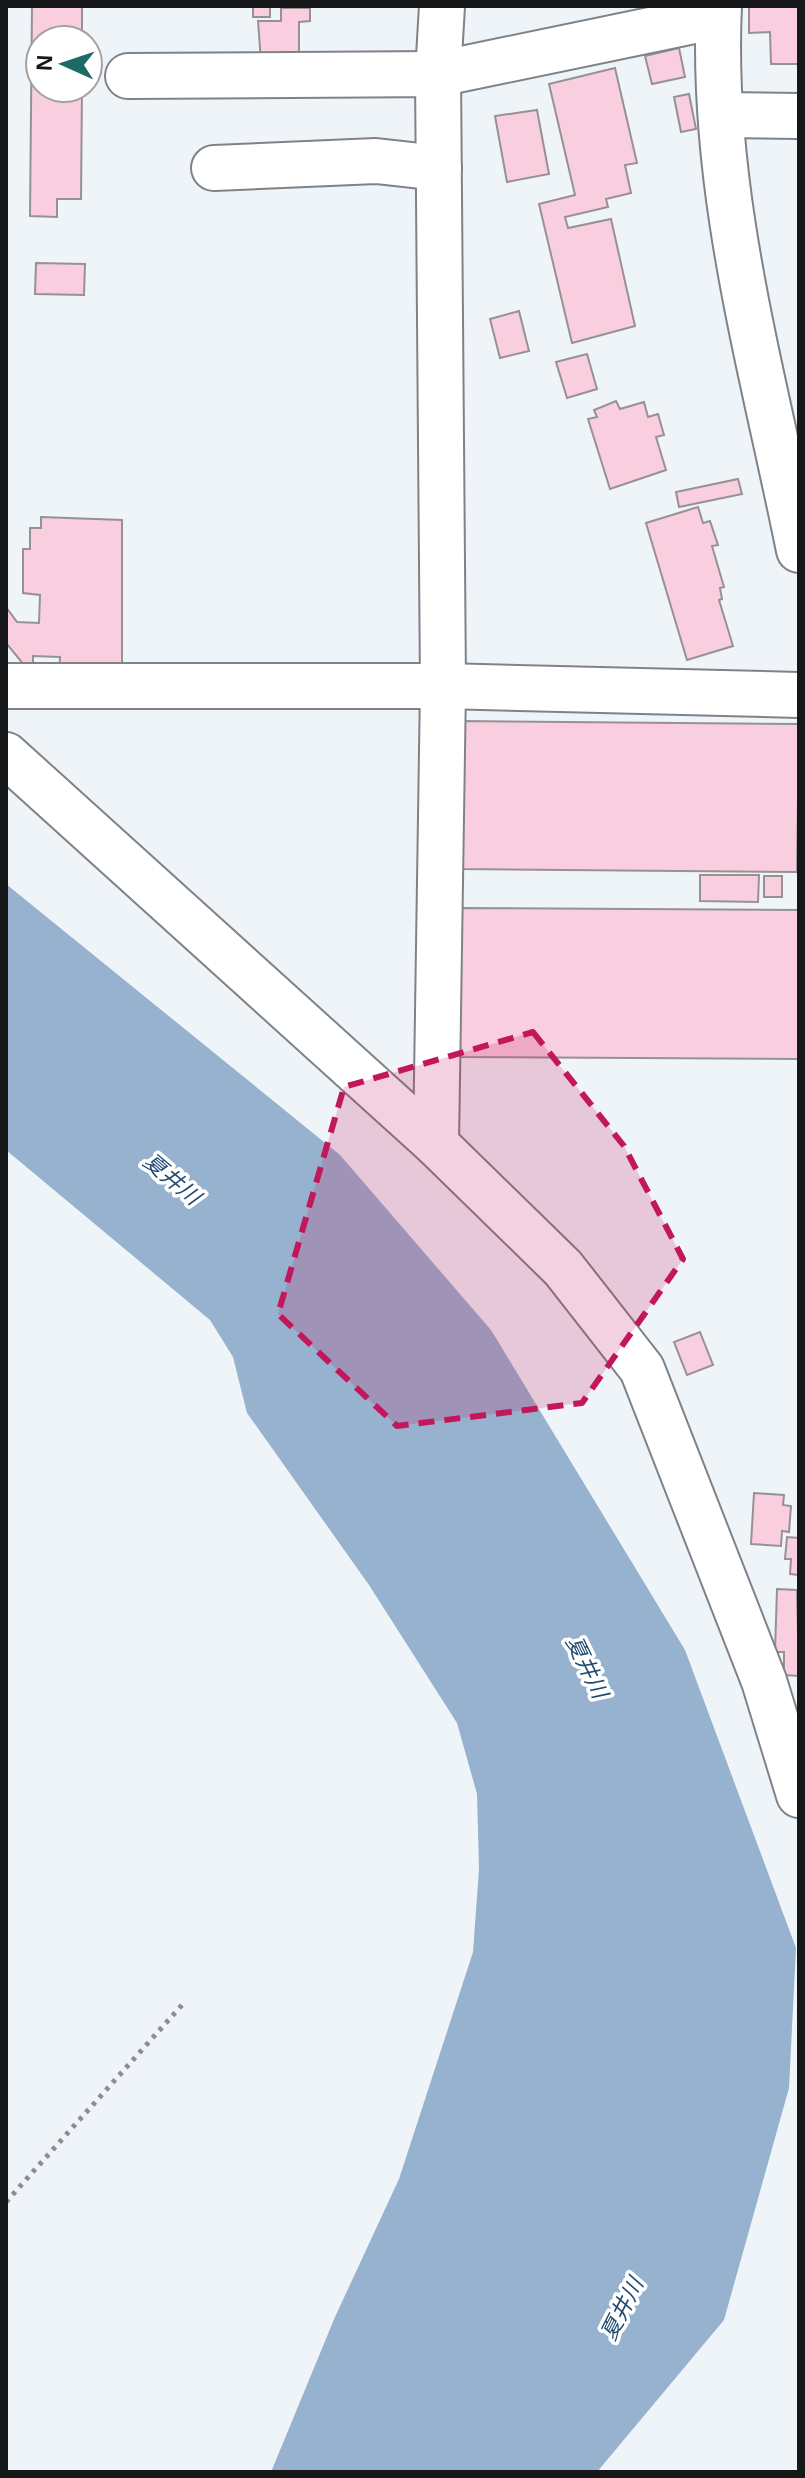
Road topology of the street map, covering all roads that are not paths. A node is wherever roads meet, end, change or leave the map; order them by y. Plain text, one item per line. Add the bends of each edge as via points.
1 (442, 6) edge
2 (718, 11) edge
3 (438, 74) junction
4 (128, 76) dead end
5 (722, 115) junction
6 (799, 116) edge
7 (214, 168) dead end
8 (439, 168) junction
9 (799, 550) edge
10 (6, 686) edge
11 (443, 686) junction
12 (6, 695) edge
13 (799, 695) edge
14 (6, 756) edge
15 (436, 1144) junction
16 (799, 1795) edge

1 - 3 street
2 - 3 street
2 - 5 street
3 - 4 street
3 - 8 street
5 - 6 street
5 - 9 street via 741,283
7 - 8 street via 376,161
8 - 11 street
10 - 11 street
11 - 13 street
11 - 15 street
12 - 14 street
14 - 15 street
15 - 16 street via 563,1268 642,1369 764,1681

